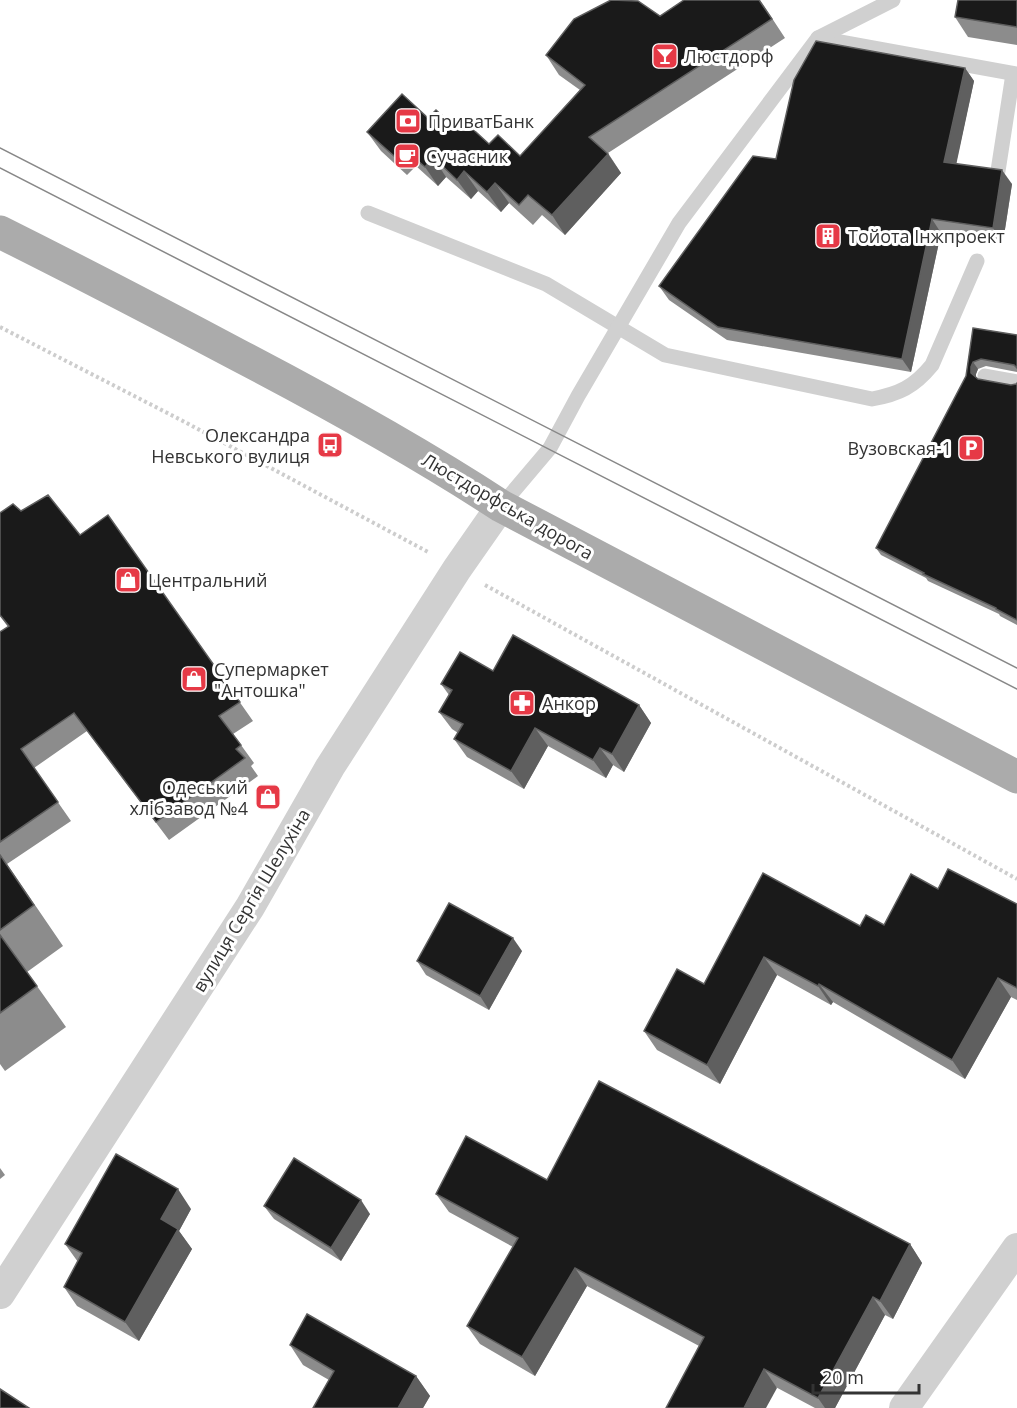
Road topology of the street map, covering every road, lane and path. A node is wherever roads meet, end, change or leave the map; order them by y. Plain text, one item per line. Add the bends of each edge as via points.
1 (893, 0) edge
2 (818, 38) junction
3 (1015, 74) edge
4 (998, 171) edge
5 (368, 213) dead end
6 (0, 232) edge
7 (977, 261) dead end
8 (0, 327) edge
9 (618, 327) junction
10 (985, 376) dead end
11 (1017, 382) edge
12 (501, 507) junction
13 (457, 569) junction
14 (1017, 777) edge
15 (1017, 879) edge
16 (1017, 1248) edge
17 (0, 1294) edge
18 (904, 1408) edge

1 - 2 lane
2 - 3 lane
2 - 9 lane via 679,223
3 - 4 lane
5 - 9 lane via 546,284
6 - 12 main road, Люстдорфська дорога via 345,412
7 - 9 lane via 932,365 920,379 896,394 872,399 665,355
8 - 13 path
9 - 12 lane via 550,448
10 - 11 lane
12 - 13 street, вулиця Сергія Шелухіна
12 - 14 main road, Люстдорфська дорога
13 - 15 path
13 - 17 street, вулиця Сергія Шелухіна via 330,767 250,907
16 - 18 street

